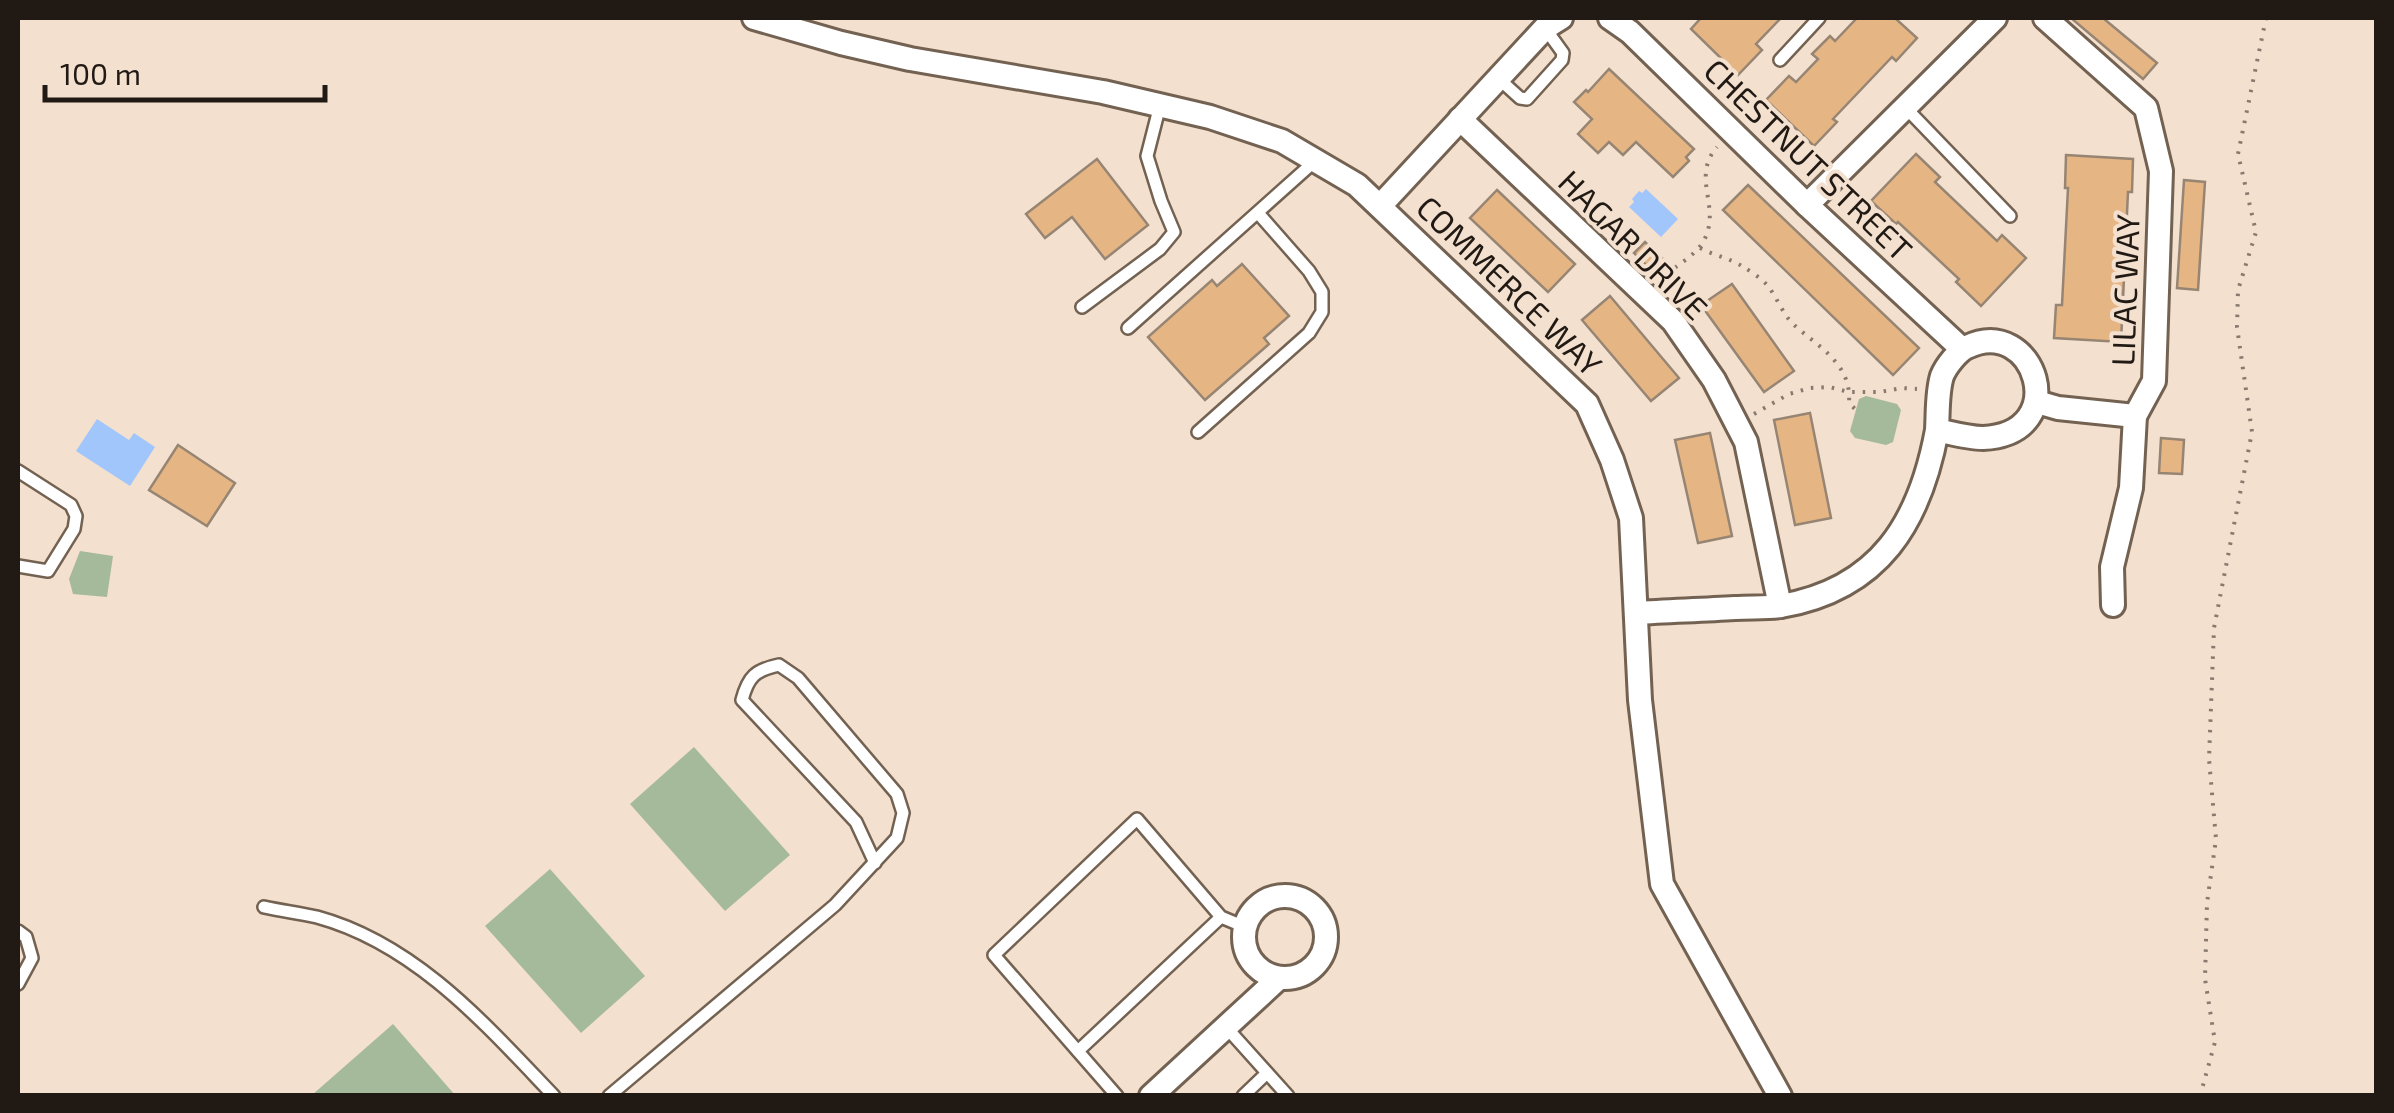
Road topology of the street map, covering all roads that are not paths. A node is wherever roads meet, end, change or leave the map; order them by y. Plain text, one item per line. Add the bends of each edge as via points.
1 (754, 18) edge
2 (1610, 18) edge
3 (1819, 18) edge
4 (1960, 18) edge
5 (2045, 18) edge
6 (1553, 23) edge
7 (1636, 24) edge
8 (1986, 26) edge
9 (1780, 60) dead end
10 (1498, 78) junction
11 (1160, 105) junction
12 (1905, 107) junction
13 (1460, 119) junction
14 (1315, 161) junction
15 (1380, 206) junction
16 (1807, 206) junction
17 (1258, 213) junction
18 (2010, 216) dead end
19 (1082, 308) dead end
20 (1128, 328) dead end
21 (1962, 349) junction
22 (2037, 402) junction
23 (2135, 416) junction
24 (1937, 430) junction
25 (1198, 432) dead end
26 (18, 471) edge
27 (18, 566) edge
28 (2113, 605) dead end
29 (1780, 606) junction
30 (1636, 613) junction
31 (875, 863) junction
32 (264, 907) dead end
33 (1221, 917) junction
34 (1244, 928) junction
35 (18, 931) edge
36 (1279, 978) junction
37 (18, 984) edge
38 (1226, 1028) junction
39 (1078, 1052) junction
40 (1267, 1073) junction
41 (554, 1096) edge
42 (609, 1096) edge
43 (1117, 1096) edge
44 (1151, 1096) edge
45 (1243, 1096) edge
46 (1288, 1096) edge
47 (1780, 1096) edge

1 - 11 street, COMMERCE WAY via 910,59
2 - 7 street, CHESTNUT STREET
3 - 9 lane
4 - 8 street
5 - 23 street, LILAC WAY via 2146,108 2161,171 2154,381
6 - 10 street
6 - 10 lane via 1562,60 1527,99
7 - 16 street, CHESTNUT STREET
8 - 12 street
10 - 13 street
11 - 14 street, COMMERCE WAY via 1282,142
11 - 19 lane via 1147,156 1174,232
12 - 16 street
12 - 18 lane
13 - 15 street
13 - 29 street, HAGAR DRIVE via 1673,321 1714,380 1746,442
14 - 15 street, COMMERCE WAY
14 - 17 lane
15 - 30 street, COMMERCE WAY via 1587,404 1631,518
16 - 21 street, CHESTNUT STREET
17 - 20 lane
17 - 25 lane via 1316,282 1322,312 1309,333
21 - 22 street via 2006,344 2028,360
21 - 24 street via 1943,373
22 - 23 street
22 - 24 street via 2013,432 1982,438
23 - 28 street, LILAC WAY via 2131,488 2112,566
24 - 29 street via 1919,501 1878,560 1851,581
26 - 27 lane via 71,505 76,516 48,571
29 - 30 street
30 - 47 street, COMMERCE WAY via 1662,884
31 - 31 lane via 898,838 904,814 897,794 798,678 779,665 762,668 747,682 742,700 856,822
31 - 42 lane via 835,905
32 - 41 lane via 318,918 377,941 440,982
33 - 34 lane
33 - 39 lane
33 - 39 lane via 1137,819 994,954
34 - 36 street via 1248,957
34 - 36 street via 1254,909 1276,896 1316,909 1324,921 1325,950 1307,972
35 - 37 lane via 32,958
36 - 38 street
38 - 40 lane
38 - 44 street
39 - 43 lane
40 - 45 lane
40 - 46 lane

